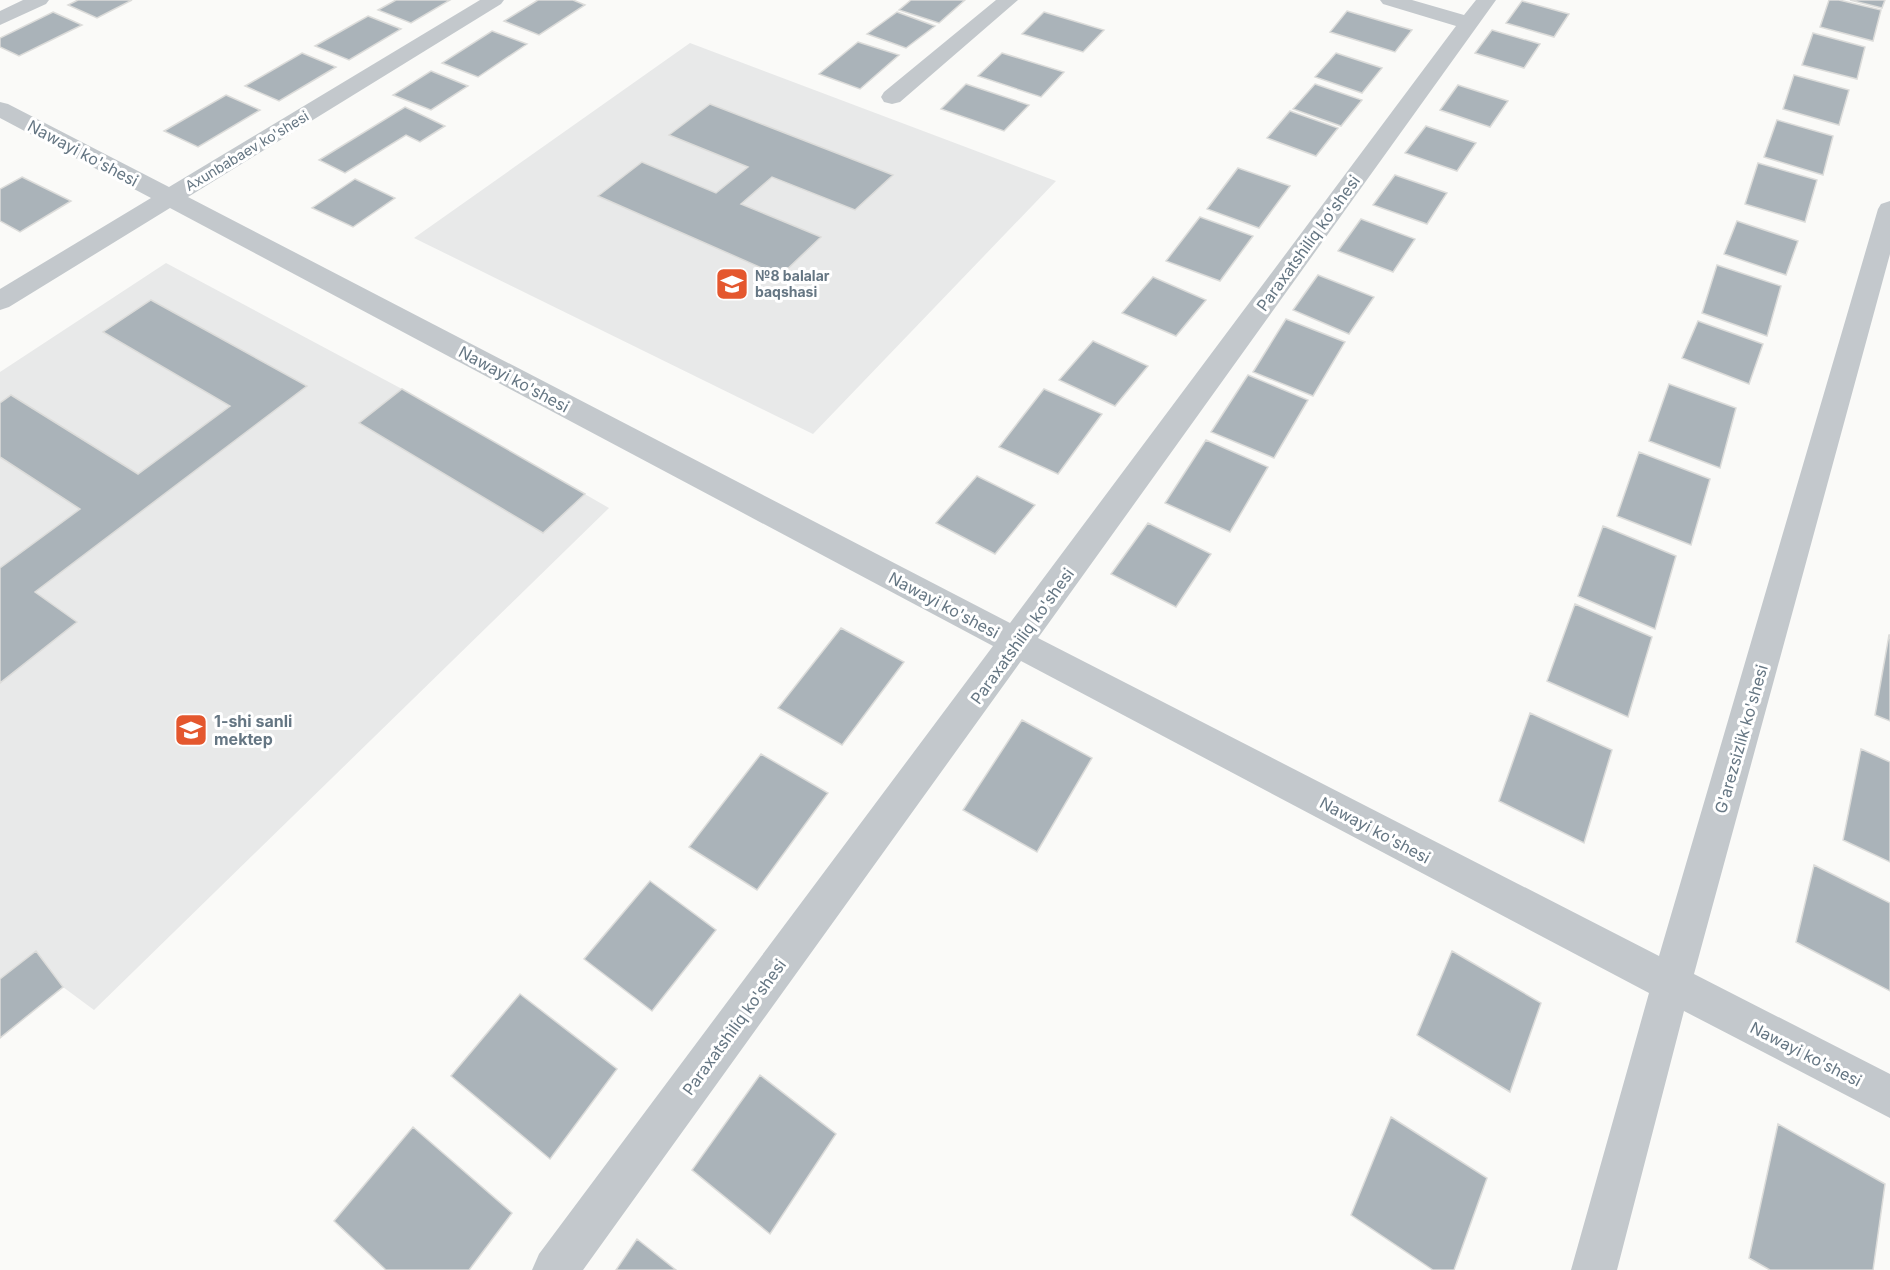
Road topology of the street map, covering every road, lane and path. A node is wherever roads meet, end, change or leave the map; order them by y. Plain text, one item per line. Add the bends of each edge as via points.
1 (39, 0) edge
2 (494, 0) edge
3 (1008, 0) edge
4 (1390, 0) edge
5 (1477, 12) edge
6 (0, 19) edge
7 (892, 97) dead end
8 (0, 109) edge
9 (170, 198) junction
10 (1890, 209) edge
11 (0, 301) edge
12 (1017, 643) junction
13 (1671, 985) junction
14 (1890, 1097) edge
15 (555, 1270) edge
16 (1594, 1270) edge

1 - 6 street
2 - 9 street, Axunbabaev ko'shesi
3 - 7 street
4 - 5 street
5 - 12 street, Paraxatshiliq ko'shesi
8 - 9 street, Nawayi ko'shesi
9 - 11 street, Axunbabaev ko'shesi
9 - 12 street, Nawayi ko'shesi
10 - 13 street, G'arezsizlik ko'shesi
12 - 13 street, Nawayi ko'shesi
12 - 15 street, Paraxatshiliq ko'shesi
13 - 14 street, Nawayi ko'shesi
13 - 16 street, G'arezsizlik ko'shesi

